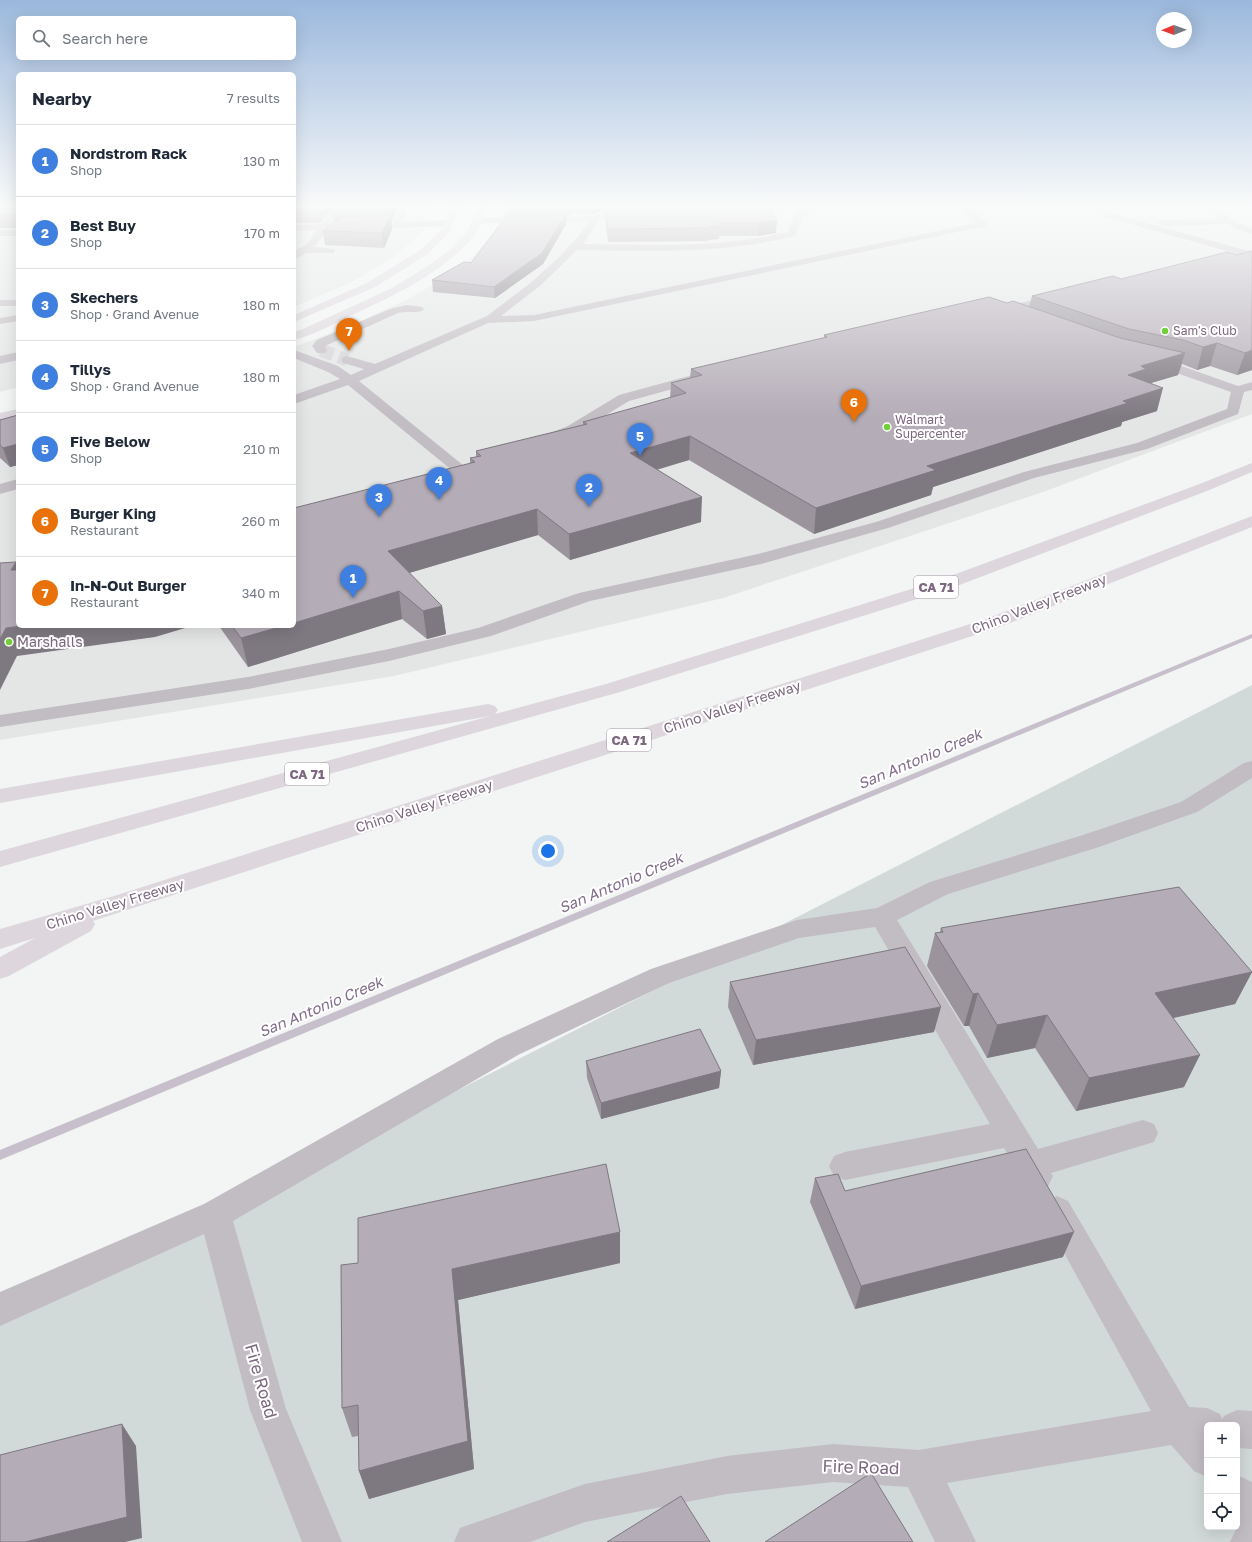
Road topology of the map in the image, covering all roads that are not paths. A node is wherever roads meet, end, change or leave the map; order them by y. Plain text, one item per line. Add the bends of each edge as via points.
1 (386, 276) edge
2 (419, 276) edge
3 (545, 276) edge
4 (735, 276) edge
5 (1069, 296) edge
6 (0, 303) edge
7 (16, 303) edge
8 (418, 309) dead end
9 (16, 318) edge
10 (296, 318) edge
11 (1016, 319) edge
12 (486, 320) junction
13 (0, 321) edge
14 (296, 335) edge
15 (321, 350) dead end
16 (296, 355) edge
17 (16, 356) edge
18 (0, 360) edge
19 (347, 360) tunnel mouth
20 (1141, 360) edge
21 (296, 368) edge
22 (376, 369) junction
23 (714, 373) edge
24 (350, 380) junction
25 (1245, 388) edge
26 (296, 399) edge
27 (16, 413) edge
28 (0, 417) edge
29 (536, 444) edge
30 (1252, 467) edge
31 (477, 468) edge
32 (464, 473) junction
33 (450, 479) edge
34 (16, 485) edge
35 (0, 489) edge
36 (1252, 521) edge
37 (613, 688) junction
38 (0, 721) edge
39 (1252, 768) edge
40 (0, 796) edge
41 (0, 859) edge
42 (121, 903) junction
43 (882, 917) junction
44 (0, 939) edge
45 (0, 968) edge
46 (1012, 1133) junction
47 (1144, 1133) dead end
48 (1031, 1165) junction
49 (844, 1166) dead end
50 (215, 1214) junction
51 (0, 1310) edge
52 (1193, 1426) edge
53 (1240, 1429) edge
54 (1252, 1430) edge
55 (1204, 1451) edge
56 (919, 1469) junction
57 (1240, 1498) edge
58 (1252, 1514) edge
59 (322, 1542) edge
60 (474, 1542) edge
61 (956, 1542) edge

1 - 10 main road
2 - 14 main road via 398,290
3 - 12 street
4 - 12 street via 534,318
5 - 11 street via 988,312
6 - 7 street
8 - 15 street via 394,311 321,343 318,346
9 - 13 street
12 - 22 street
16 - 24 street via 333,369
17 - 18 street
19 - 22 street
20 - 25 street
21 - 24 street via 319,375
22 - 24 street
23 - 29 street via 624,398 573,429
24 - 26 street
24 - 32 street
25 - 38 street via 1233,411 1142,446 1030,475 882,524 761,559 585,597 484,632 389,655 248,684
27 - 28 main road
30 - 37 main road, CA 71 via 943,585
31 - 32 street
32 - 33 street
34 - 35 street
36 - 42 main road, Chino Valley Freeway / CA 71 via 993,623
37 - 40 main road
37 - 41 main road, CA 71
39 - 43 street via 1189,807 1091,841 939,888
42 - 44 main road, Chino Valley Freeway / CA 71
42 - 45 main road
43 - 46 street
43 - 50 street via 797,929 660,976 508,1047
46 - 48 street
46 - 49 street
47 - 48 street
48 - 52 street
50 - 51 street
50 - 59 street, Fire Road via 268,1410
52 - 55 street
52 - 56 street, Fire Road
53 - 54 street
56 - 60 street, Fire Road via 833,1463 727,1475 585,1503
56 - 61 street
57 - 58 street

